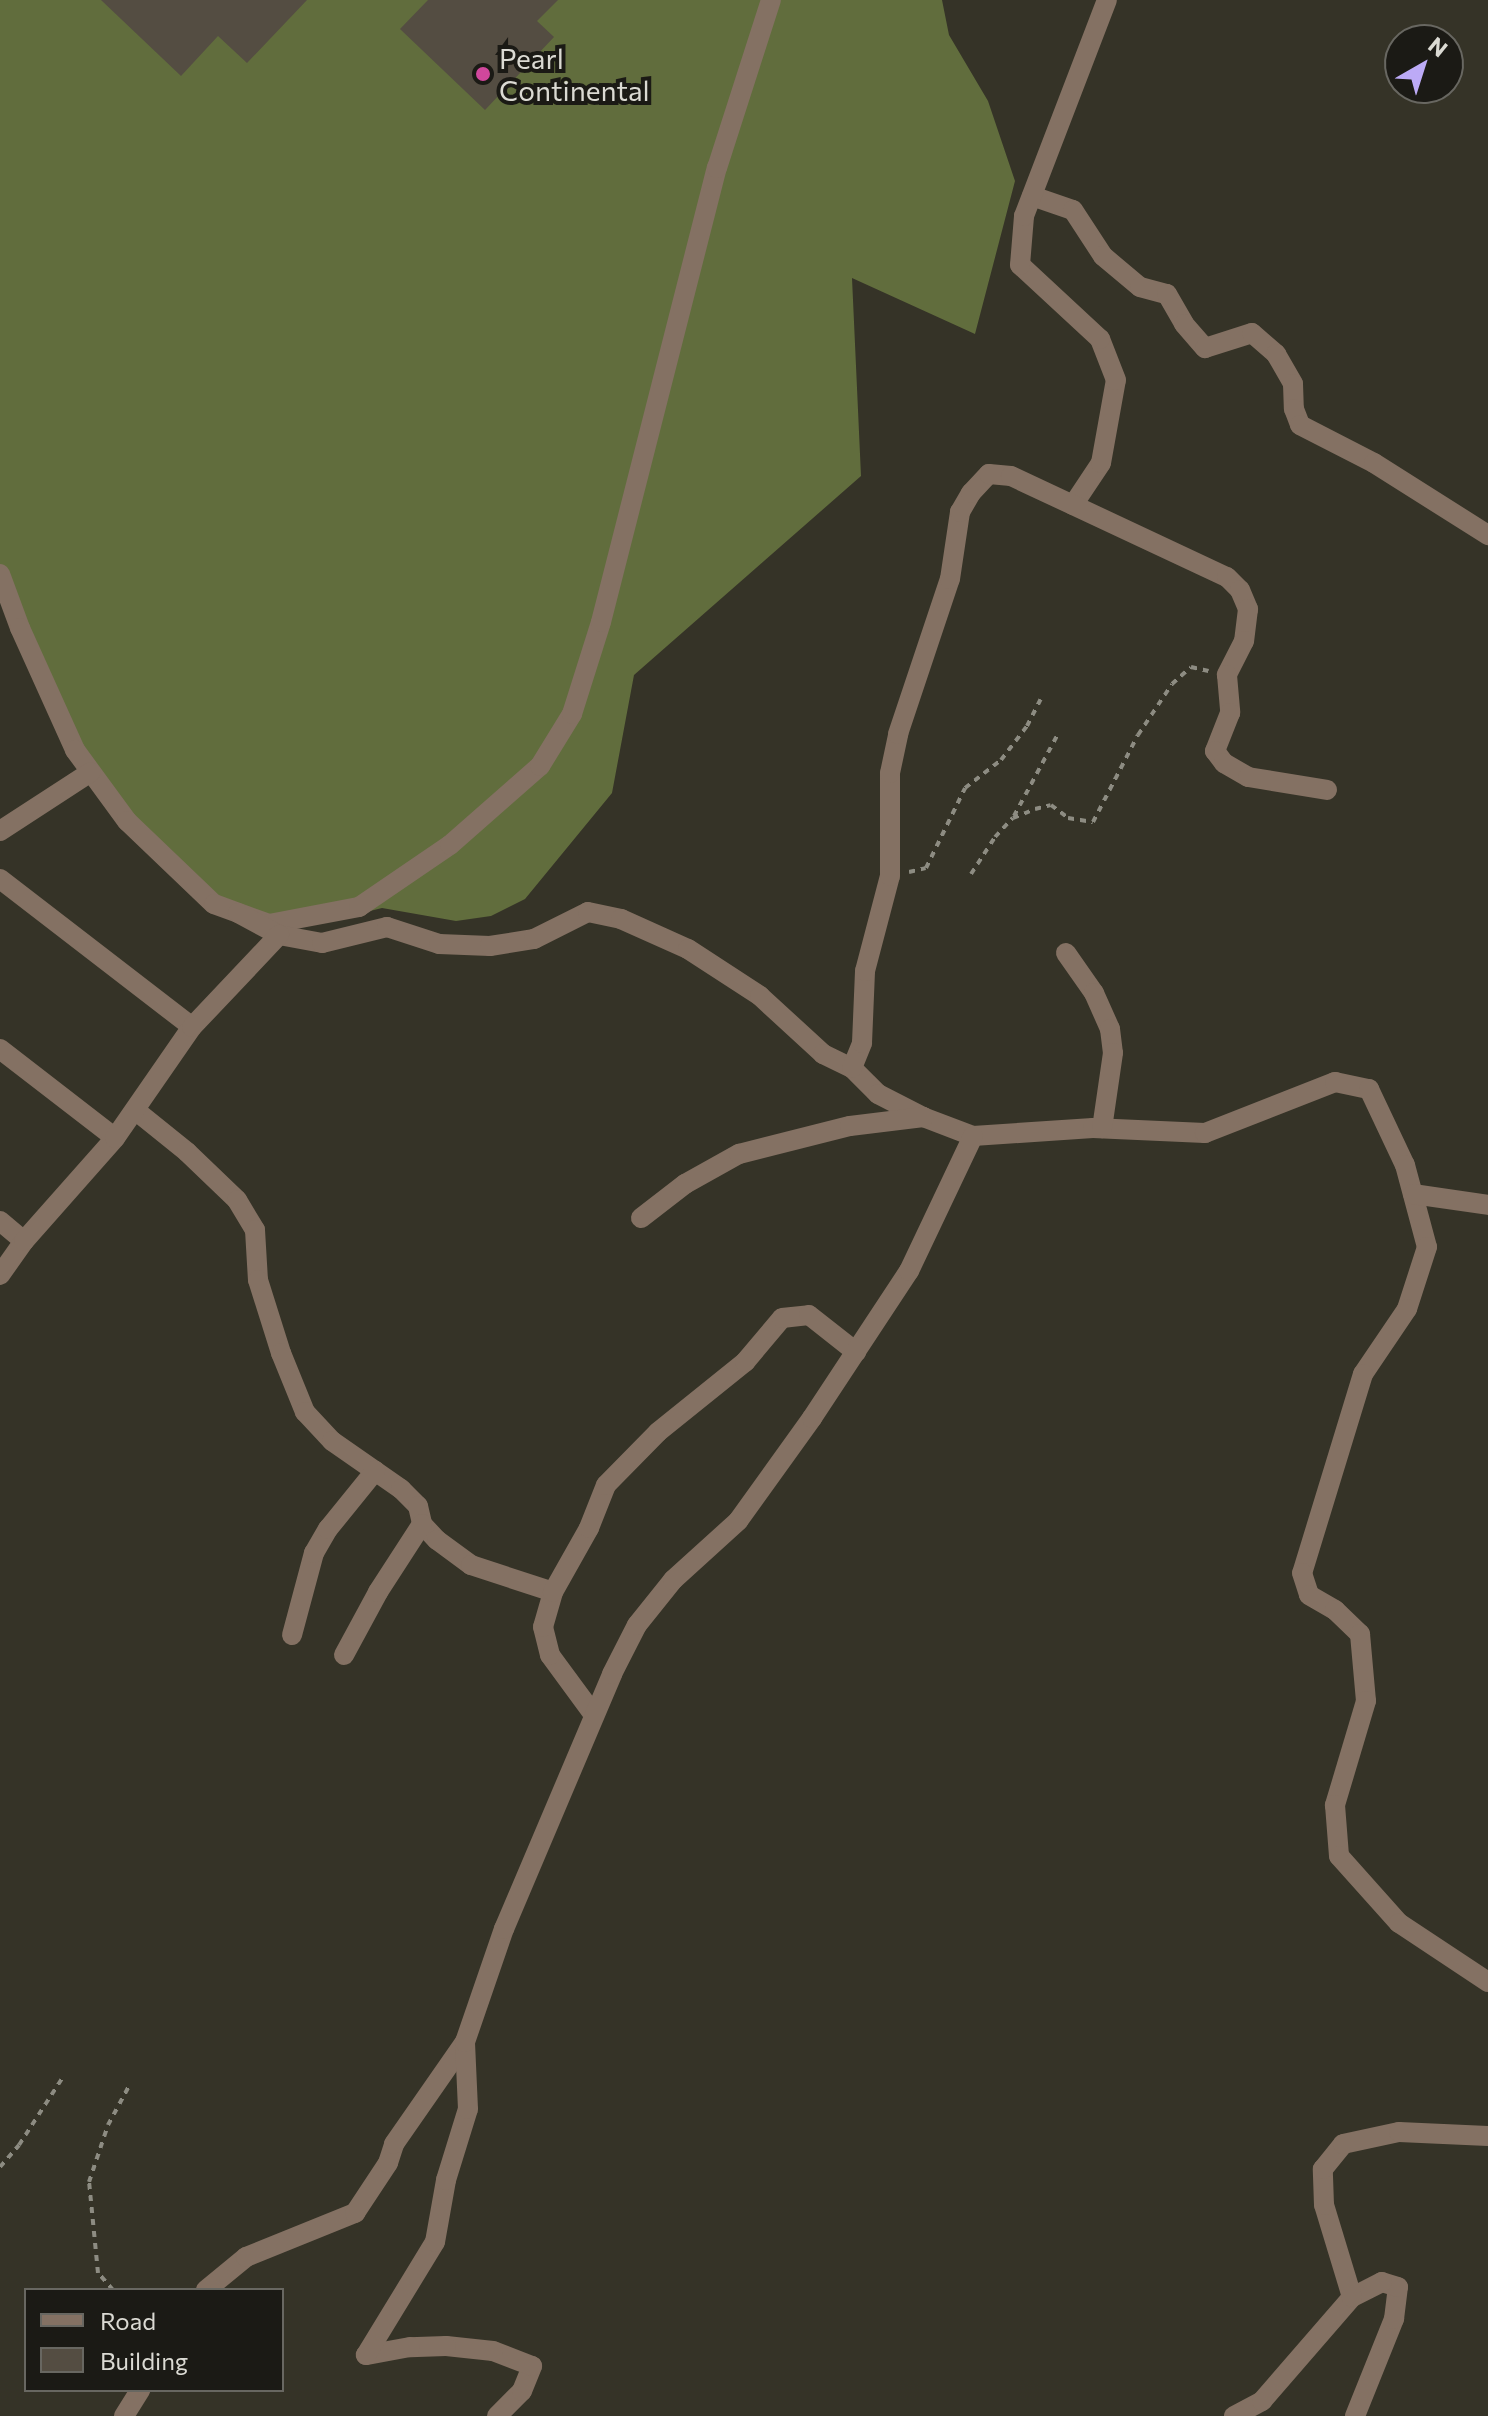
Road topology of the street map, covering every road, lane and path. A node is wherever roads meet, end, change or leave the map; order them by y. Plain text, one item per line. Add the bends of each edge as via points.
1 (771, 0) edge
2 (1107, 0) edge
3 (1032, 196) junction
4 (1073, 505) junction
5 (1488, 535) edge
6 (0, 574) edge
7 (6, 607) edge
8 (1227, 675) junction
9 (1041, 699) dead end
10 (1059, 732) dead end
11 (91, 772) junction
12 (1327, 790) dead end
13 (1013, 818) junction
14 (0, 831) edge
15 (971, 874) dead end
16 (890, 876) junction
17 (0, 879) edge
18 (238, 913) junction
19 (279, 935) junction
20 (1066, 953) dead end
21 (192, 1027) junction
22 (0, 1049) edge
23 (852, 1068) junction
24 (135, 1110) junction
25 (923, 1117) junction
26 (1102, 1128) junction
27 (973, 1136) junction
28 (115, 1138) junction
29 (1413, 1194) junction
30 (1488, 1205) edge
31 (641, 1218) dead end
32 (0, 1221) edge
33 (24, 1241) junction
34 (0, 1275) edge
35 (856, 1352) junction
36 (375, 1471) junction
37 (422, 1524) junction
38 (553, 1592) junction
39 (292, 1635) dead end
40 (344, 1655) dead end
41 (594, 1715) junction
42 (1488, 1982) edge
43 (465, 2042) junction
44 (63, 2077) dead end
45 (129, 2086) dead end
46 (1488, 2136) edge
47 (0, 2167) edge
48 (111, 2288) edge
49 (208, 2288) edge
50 (1352, 2297) junction
51 (139, 2392) edge
52 (124, 2416) edge
53 (497, 2416) edge
54 (1234, 2416) edge
55 (1355, 2416) edge

1 - 18 street via 717,168 601,622 572,714 540,766 450,845 359,907 269,924
2 - 3 street
3 - 4 street via 1024,216 1020,265 1100,339 1116,380 1101,463
3 - 5 street via 1073,210 1103,256 1140,287 1167,294 1205,348 1252,333 1276,354 1293,384 1300,425 1374,463
4 - 8 street via 1227,577 1240,590 1248,609 1244,641
4 - 16 street via 1011,476 989,474 960,512 950,579 890,773
6 - 7 street
7 - 11 street via 75,750
8 - 12 street via 1230,713 1215,743 1224,763 1248,777
8 - 13 path via 1191,667 1172,684 1138,735 1093,822 1068,818 1051,805
9 - 16 path via 1001,760 965,788 926,868
10 - 13 path
11 - 14 street
11 - 18 street via 138,832 214,904
13 - 15 path
16 - 23 street via 865,971 862,1043
17 - 21 street
18 - 19 street
19 - 21 street
19 - 23 street via 322,943 387,927 439,944 490,946 534,939 588,912 621,919 688,949 760,996 823,1054
20 - 26 street via 1094,993 1110,1029 1113,1053
21 - 24 street
22 - 28 street
23 - 25 street via 878,1094
24 - 28 street
24 - 36 street via 237,1200 255,1230 258,1280 305,1412 332,1441
25 - 27 street
25 - 31 street via 850,1126 739,1154 685,1184
26 - 27 street
26 - 29 street via 1205,1133 1335,1082 1369,1089
27 - 35 street via 909,1271
28 - 33 street
29 - 30 street
29 - 42 street via 1427,1247 1407,1309 1363,1374 1302,1573 1309,1595 1360,1634 1366,1701 1335,1805 1339,1856 1399,1923
32 - 33 street
33 - 34 street
35 - 38 street via 809,1315 782,1318 745,1362 658,1432 606,1485
35 - 41 street via 738,1521 673,1580 637,1625
36 - 37 street via 418,1506
36 - 39 street via 314,1553
37 - 38 street via 471,1565
37 - 40 street
38 - 41 street via 543,1627 550,1655
41 - 43 street via 504,1929
43 - 49 street via 394,2144 388,2163 355,2213 246,2257
43 - 53 street via 468,2109 446,2180 435,2242 366,2355 446,2346 493,2351 532,2366 522,2391
44 - 47 path
45 - 48 path via 108,2125 89,2182 98,2273
46 - 50 street via 1399,2132 1343,2144 1323,2169 1324,2205
50 - 54 street via 1262,2401
50 - 55 street via 1382,2282 1398,2287 1394,2319
51 - 52 street

